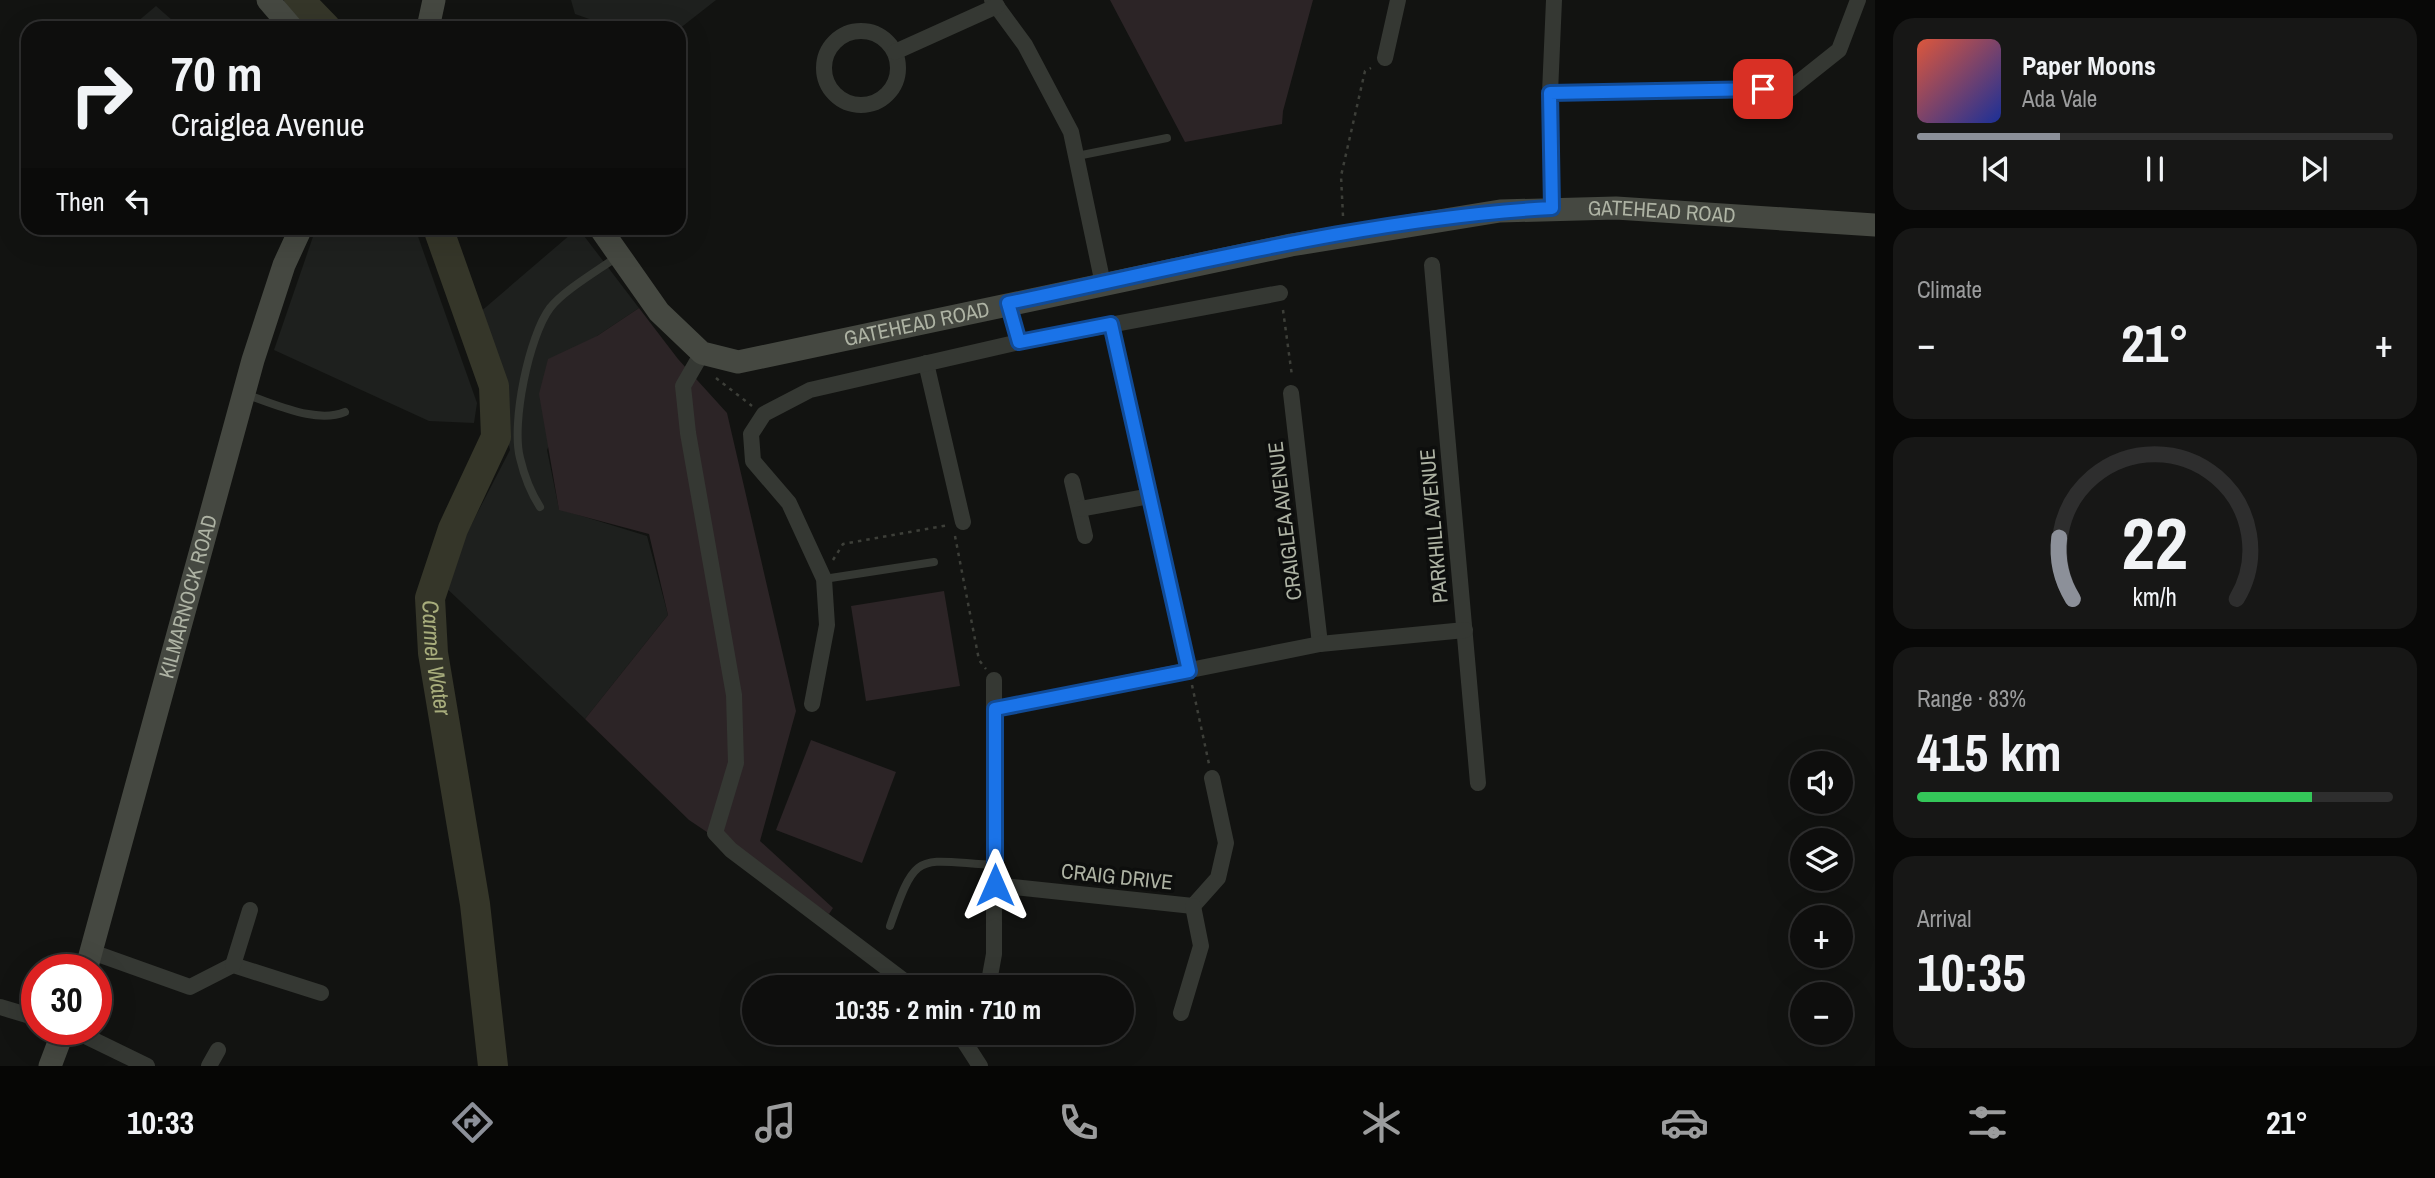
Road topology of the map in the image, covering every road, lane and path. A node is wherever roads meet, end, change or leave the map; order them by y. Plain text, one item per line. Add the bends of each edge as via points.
1 (268, 0) edge
2 (434, 0) edge
3 (1398, 0) edge
4 (1554, 0) edge
5 (1858, 0) edge
6 (994, 3) edge
7 (286, 21) edge
8 (430, 21) edge
9 (895, 52) junction
10 (1385, 58) joint
11 (1550, 93) junction
12 (1167, 138) dead end
13 (1077, 156) junction
14 (1552, 208) junction
15 (1875, 225) edge
16 (298, 235) edge
17 (606, 235) edge
18 (1343, 236) junction
19 (621, 254) junction
20 (1432, 265) dead end
21 (1103, 284) junction
22 (1280, 293) joint
23 (1008, 303) junction
24 (1111, 324) junction
25 (1019, 342) junction
26 (699, 358) junction
27 (926, 363) junction
28 (1291, 393) joint
29 (244, 394) junction
30 (345, 412) dead end
31 (764, 414) junction
32 (1072, 481) dead end
33 (1150, 496) junction
34 (540, 507) dead end
35 (1080, 509) junction
36 (963, 522) junction
37 (1085, 536) dead end
38 (934, 562) dead end
39 (824, 578) junction
40 (1465, 630) junction
41 (1320, 644) junction
42 (1189, 671) junction
43 (994, 680) joint
44 (812, 704) dead end
45 (995, 709) junction
46 (1212, 778) joint
47 (1478, 783) dead end
48 (995, 865) junction
49 (995, 885) junction
50 (1193, 906) junction
51 (250, 910) dead end
52 (890, 926) dead end
53 (91, 954) edge
54 (233, 965) junction
55 (112, 967) edge
56 (896, 975) edge
57 (990, 975) edge
58 (321, 993) dead end
59 (0, 1007) edge
60 (21, 1013) edge
61 (1181, 1013) dead end
62 (58, 1045) edge
63 (104, 1045) edge
64 (966, 1045) edge
65 (218, 1050) dead end
66 (50, 1066) edge
67 (148, 1066) edge
68 (209, 1066) edge
69 (980, 1066) edge

1 - 7 main road
2 - 8 main road
3 - 10 street
4 - 11 street
5 - 11 street via 1839,50 1790,89
6 - 9 street
6 - 13 street via 1026,45 1071,132
9 - 9 street via 899,65 895,85 871,105 845,103 829,89 825,59 830,47 847,33 871,32 883,37
10 - 18 path via 1365,71 1341,176
11 - 14 street
12 - 13 lane
13 - 21 street
14 - 15 main road, GATEHEAD ROAD
14 - 18 main road, GATEHEAD ROAD via 1500,211
16 - 29 main road, KILMARNOCK ROAD
17 - 19 main road, GATEHEAD ROAD
18 - 21 main road, GATEHEAD ROAD
19 - 26 main road, GATEHEAD ROAD via 659,312
19 - 34 lane via 552,305 531,353 519,414 519,456
20 - 40 street, PARKHILL AVENUE
21 - 23 main road, GATEHEAD ROAD
22 - 24 street
22 - 28 path via 1293,367
23 - 25 street
23 - 26 main road, GATEHEAD ROAD via 738,362
24 - 25 street
24 - 33 street
25 - 27 street
26 - 31 path
26 - 56 street via 683,386 737,728 736,763 715,833 731,850
27 - 31 street via 810,390
27 - 36 street
28 - 41 street, CRAIGLEA AVENUE
29 - 30 lane via 320,416
29 - 53 main road, KILMARNOCK ROAD
31 - 39 street via 751,434 753,461 789,503
32 - 35 street
33 - 35 street
33 - 42 street
35 - 37 street
36 - 39 path via 843,544
36 - 43 path via 955,534 979,660
38 - 39 lane
39 - 44 street via 827,625
40 - 41 street
40 - 47 street, PARKHILL AVENUE
41 - 42 street
42 - 45 street
42 - 46 path
43 - 45 street
45 - 48 street
46 - 50 street, CRAIG DRIVE via 1226,843 1219,878
48 - 49 street
48 - 52 lane via 930,862 918,866 908,877
49 - 50 street, CRAIG DRIVE
49 - 57 street
50 - 61 street, CRAIG DRIVE via 1201,946
51 - 54 street
54 - 55 street via 191,987
54 - 58 street
59 - 60 street
62 - 66 main road
63 - 67 street
64 - 69 street
65 - 68 street

